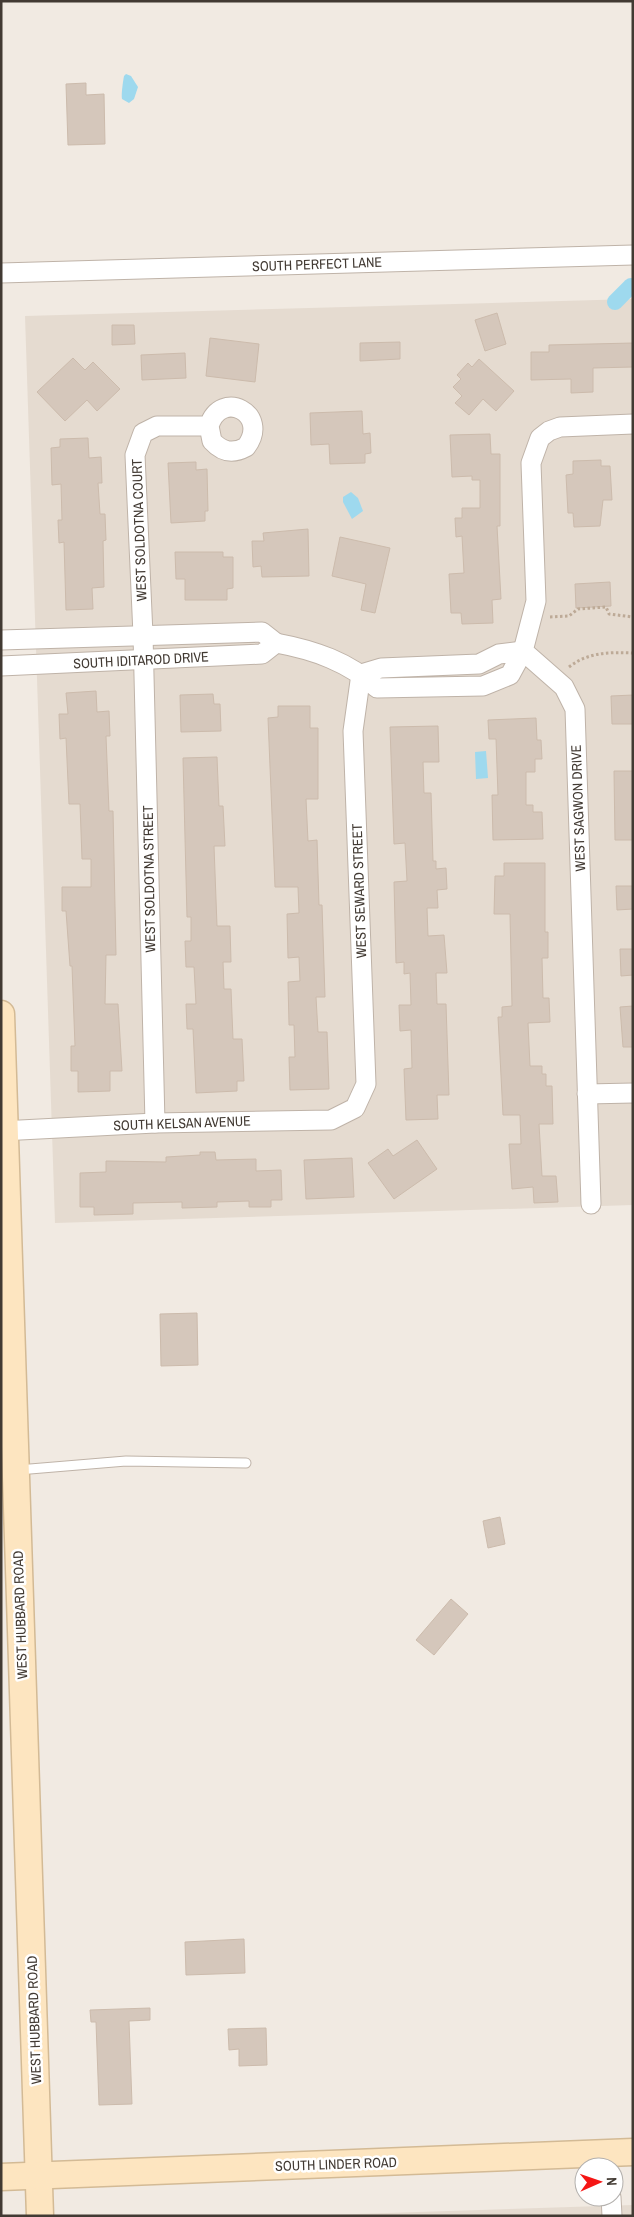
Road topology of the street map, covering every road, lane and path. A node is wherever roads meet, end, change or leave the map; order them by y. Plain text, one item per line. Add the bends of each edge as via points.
1 (633, 255) edge
2 (1, 273) edge
3 (633, 424) edge
4 (209, 426) dead end
5 (550, 617) dead end
6 (633, 617) edge
7 (143, 635) junction
8 (1, 640) edge
9 (276, 643) junction
10 (523, 651) junction
11 (633, 653) edge
12 (144, 659) junction
13 (1, 666) edge
14 (570, 667) dead end
15 (361, 674) junction
16 (1, 1014) edge
17 (633, 1093) edge
18 (587, 1094) junction
19 (355, 1108) joint
20 (155, 1123) junction
21 (4, 1131) edge
22 (591, 1204) dead end
23 (246, 1463) dead end
24 (15, 1470) junction
25 (574, 2159) edge
26 (39, 2176) junction
27 (1, 2177) edge
28 (40, 2216) edge

1 - 2 street, SOUTH PERFECT LANE
3 - 10 street via 560,426 540,438 531,463 536,601
4 - 7 street, WEST SOLDOTNA COURT via 157,426 143,433 135,455
5 - 6 path via 569,616 578,609 606,608 609,614
7 - 8 street, SOUTH IDITAROD DRIVE
7 - 9 street, SOUTH IDITAROD DRIVE via 262,632
7 - 12 street, WEST SOLDOTNA STREET
9 - 12 street, SOUTH IDITAROD DRIVE via 262,654
9 - 15 street, SOUTH IDITAROD DRIVE via 322,654
10 - 15 street, SOUTH IDITAROD DRIVE via 510,675 483,686 377,688
10 - 18 street, WEST SAGWON DRIVE via 564,687 575,709
11 - 14 path via 592,655
12 - 13 street, SOUTH IDITAROD DRIVE
12 - 20 street, WEST SOLDOTNA STREET
15 - 19 street, WEST SEWARD STREET via 353,732 366,1084
16 - 21 street, WEST HUBBARD ROAD
17 - 18 street
18 - 22 street, WEST SAGWON DRIVE
19 - 20 street, SOUTH KELSAN AVENUE via 331,1120
20 - 21 street, SOUTH KELSAN AVENUE
21 - 24 street, WEST HUBBARD ROAD
23 - 24 lane via 126,1461
24 - 26 street, WEST HUBBARD ROAD
25 - 26 street, SOUTH LINDER ROAD
26 - 27 street, SOUTH LINDER ROAD
26 - 28 street, WEST HUBBARD ROAD

